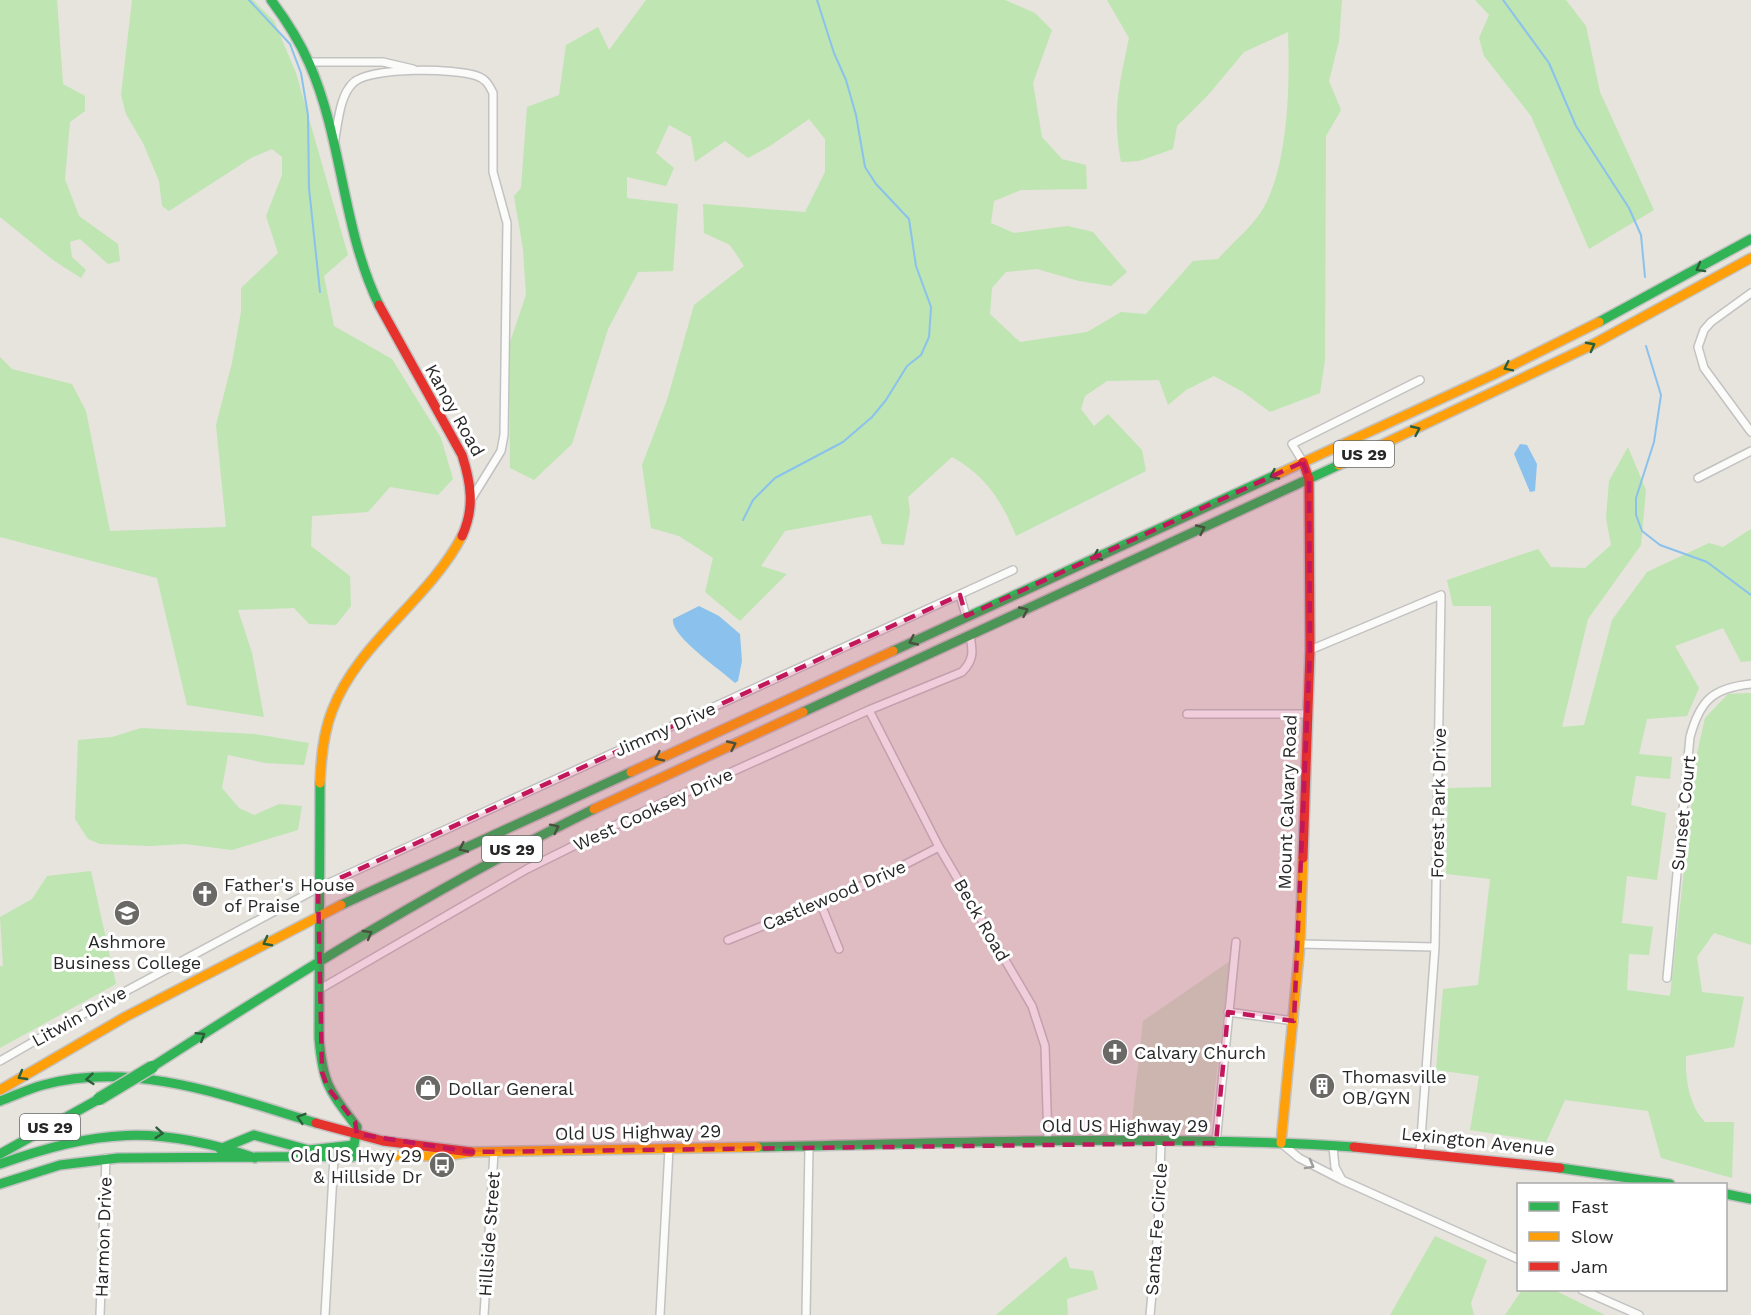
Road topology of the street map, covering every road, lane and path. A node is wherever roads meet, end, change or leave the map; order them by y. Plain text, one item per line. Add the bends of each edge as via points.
1 (271, 0) edge
2 (309, 62) junction
3 (422, 72) junction
4 (333, 149) junction
5 (1751, 239) edge
6 (1751, 258) edge
7 (1751, 293) edge
8 (1420, 380) dead end
9 (1751, 432) edge
10 (1751, 452) edge
11 (1303, 462) junction
12 (1698, 478) dead end
13 (1309, 479) junction
14 (472, 498) junction
15 (1013, 570) dead end
16 (960, 595) junction
17 (966, 616) junction
18 (970, 636) junction
19 (1310, 650) junction
20 (1751, 684) edge
21 (869, 710) junction
22 (1187, 714) dead end
23 (1308, 714) junction
24 (939, 847) junction
25 (318, 888) junction
26 (820, 902) junction
27 (319, 915) junction
28 (728, 940) dead end
29 (1236, 942) dead end
30 (1300, 944) junction
31 (1435, 947) junction
32 (839, 949) dead end
33 (320, 962) junction
34 (1667, 978) dead end
35 (320, 989) junction
36 (1228, 1012) junction
37 (1294, 1021) junction
38 (0, 1061) edge
39 (0, 1090) edge
40 (0, 1101) edge
41 (1048, 1143) junction
42 (1161, 1143) junction
43 (1216, 1143) junction
44 (1281, 1143) junction
45 (354, 1145) junction
46 (225, 1146) junction
47 (809, 1147) junction
48 (1333, 1147) junction
49 (669, 1149) junction
50 (471, 1152) junction
51 (494, 1152) junction
52 (1420, 1152) junction
53 (0, 1154) edge
54 (205, 1157) junction
55 (334, 1157) junction
56 (106, 1158) junction
57 (255, 1158) junction
58 (0, 1164) edge
59 (1342, 1180) junction
60 (1659, 1183) edge
61 (0, 1184) edge
62 (1727, 1194) edge
63 (1751, 1199) edge
64 (1517, 1259) edge
65 (1584, 1291) edge
66 (100, 1315) edge
67 (326, 1315) edge
68 (484, 1315) edge
69 (660, 1315) edge
70 (806, 1315) edge
71 (1150, 1315) edge
72 (1639, 1315) edge

1 - 2 main road, Kanoy Road via 291,25
2 - 3 street via 383,62
2 - 4 main road, Kanoy Road
3 - 4 street via 384,72 353,83 347,90
3 - 14 street via 444,70 480,76 493,93 494,172 507,223 504,435 501,451
4 - 14 main road, Kanoy Road via 348,215 375,297 458,445 471,479
5 -> 11 main road, US 29 via 1497,373
13 -> 6 main road, US 29 via 1588,347
7 - 9 street via 1711,322 1698,348 1704,368
8 - 11 street via 1292,444
10 - 12 street
11 - 13 main road, Mount Calvary Road
11 -> 17 main road, US 29
18 -> 13 main road, US 29
13 - 19 main road, Mount Calvary Road
14 - 25 main road, Kanoy Road via 468,519 449,561 367,651 333,709 319,789
15 - 16 street, Jimmy Drive
16 - 17 street
16 - 25 street, Jimmy Drive
17 -> 27 main road, US 29
18 - 21 street, West Cooksey Drive via 973,651 962,672
33 -> 18 main road, US 29 via 511,850
19 - 23 main road, Mount Calvary Road
19 - 31 street, Forest Park Drive via 1441,595
20 - 34 street, Sunset Court via 1727,686 1708,699 1690,737
21 - 24 street, Beck Road
21 - 35 street, West Cooksey Drive via 636,815 527,869
22 - 23 street
23 - 30 main road, Mount Calvary Road
24 - 26 street, Castlewood Drive via 869,883
24 - 41 street, Beck Road via 1040,1026 1045,1046
25 - 27 main road, Kanoy Road
25 - 38 street, Litwin Drive
26 - 28 street, Castlewood Drive
26 - 32 street
27 - 33 main road, Kanoy Road
27 -> 39 main road, US 29 via 125,1017
29 - 36 street
30 - 31 street
30 - 37 main road, Mount Calvary Road
31 - 52 street, Forest Park Drive
33 - 35 main road, Kanoy Road
53 -> 33 main road, US 29, bridge via 99,1099
35 - 45 main road, Kanoy Road via 322,1072 328,1088 355,1122
36 - 37 street
36 - 43 street
37 - 44 main road, Mount Calvary Road
45 -> 40 main road via 213,1092 115,1077 47,1085
41 - 42 main road, Old US Highway 29
41 - 47 main road, Old US Highway 29
42 - 43 main road, Old US Highway 29
42 - 71 street, Santa Fe Circle
43 - 44 main road, Old US Highway 29
44 - 48 main road, Lexington Avenue
44 -> 59 street via 1299,1158
45 - 46 main road via 316,1151 255,1134
45 - 50 main road
45 - 50 main road, Old US Highway 29 via 445,1156
45 - 55 main road, Old US Highway 29
46 - 54 main road
46 - 57 main road
58 -> 46 main road via 89,1137 124,1132 160,1133
47 - 49 main road, Old US Highway 29
47 - 70 street
48 - 52 main road, Lexington Avenue
48 - 59 street via 1335,1167
49 - 51 main road, Old US Highway 29
49 - 69 street
50 - 51 main road, Old US Highway 29
51 - 68 street, Hillside Street
52 - 60 main road, Lexington Avenue via 1531,1162
54 - 56 main road, Old US Highway 29
54 - 57 main road, Old US Highway 29
55 - 57 main road, Old US Highway 29
55 - 67 street
56 - 61 main road, Old US Highway 29 via 61,1163
56 - 66 street, Harmon Drive
59 - 64 street
62 - 63 main road
65 - 72 street

